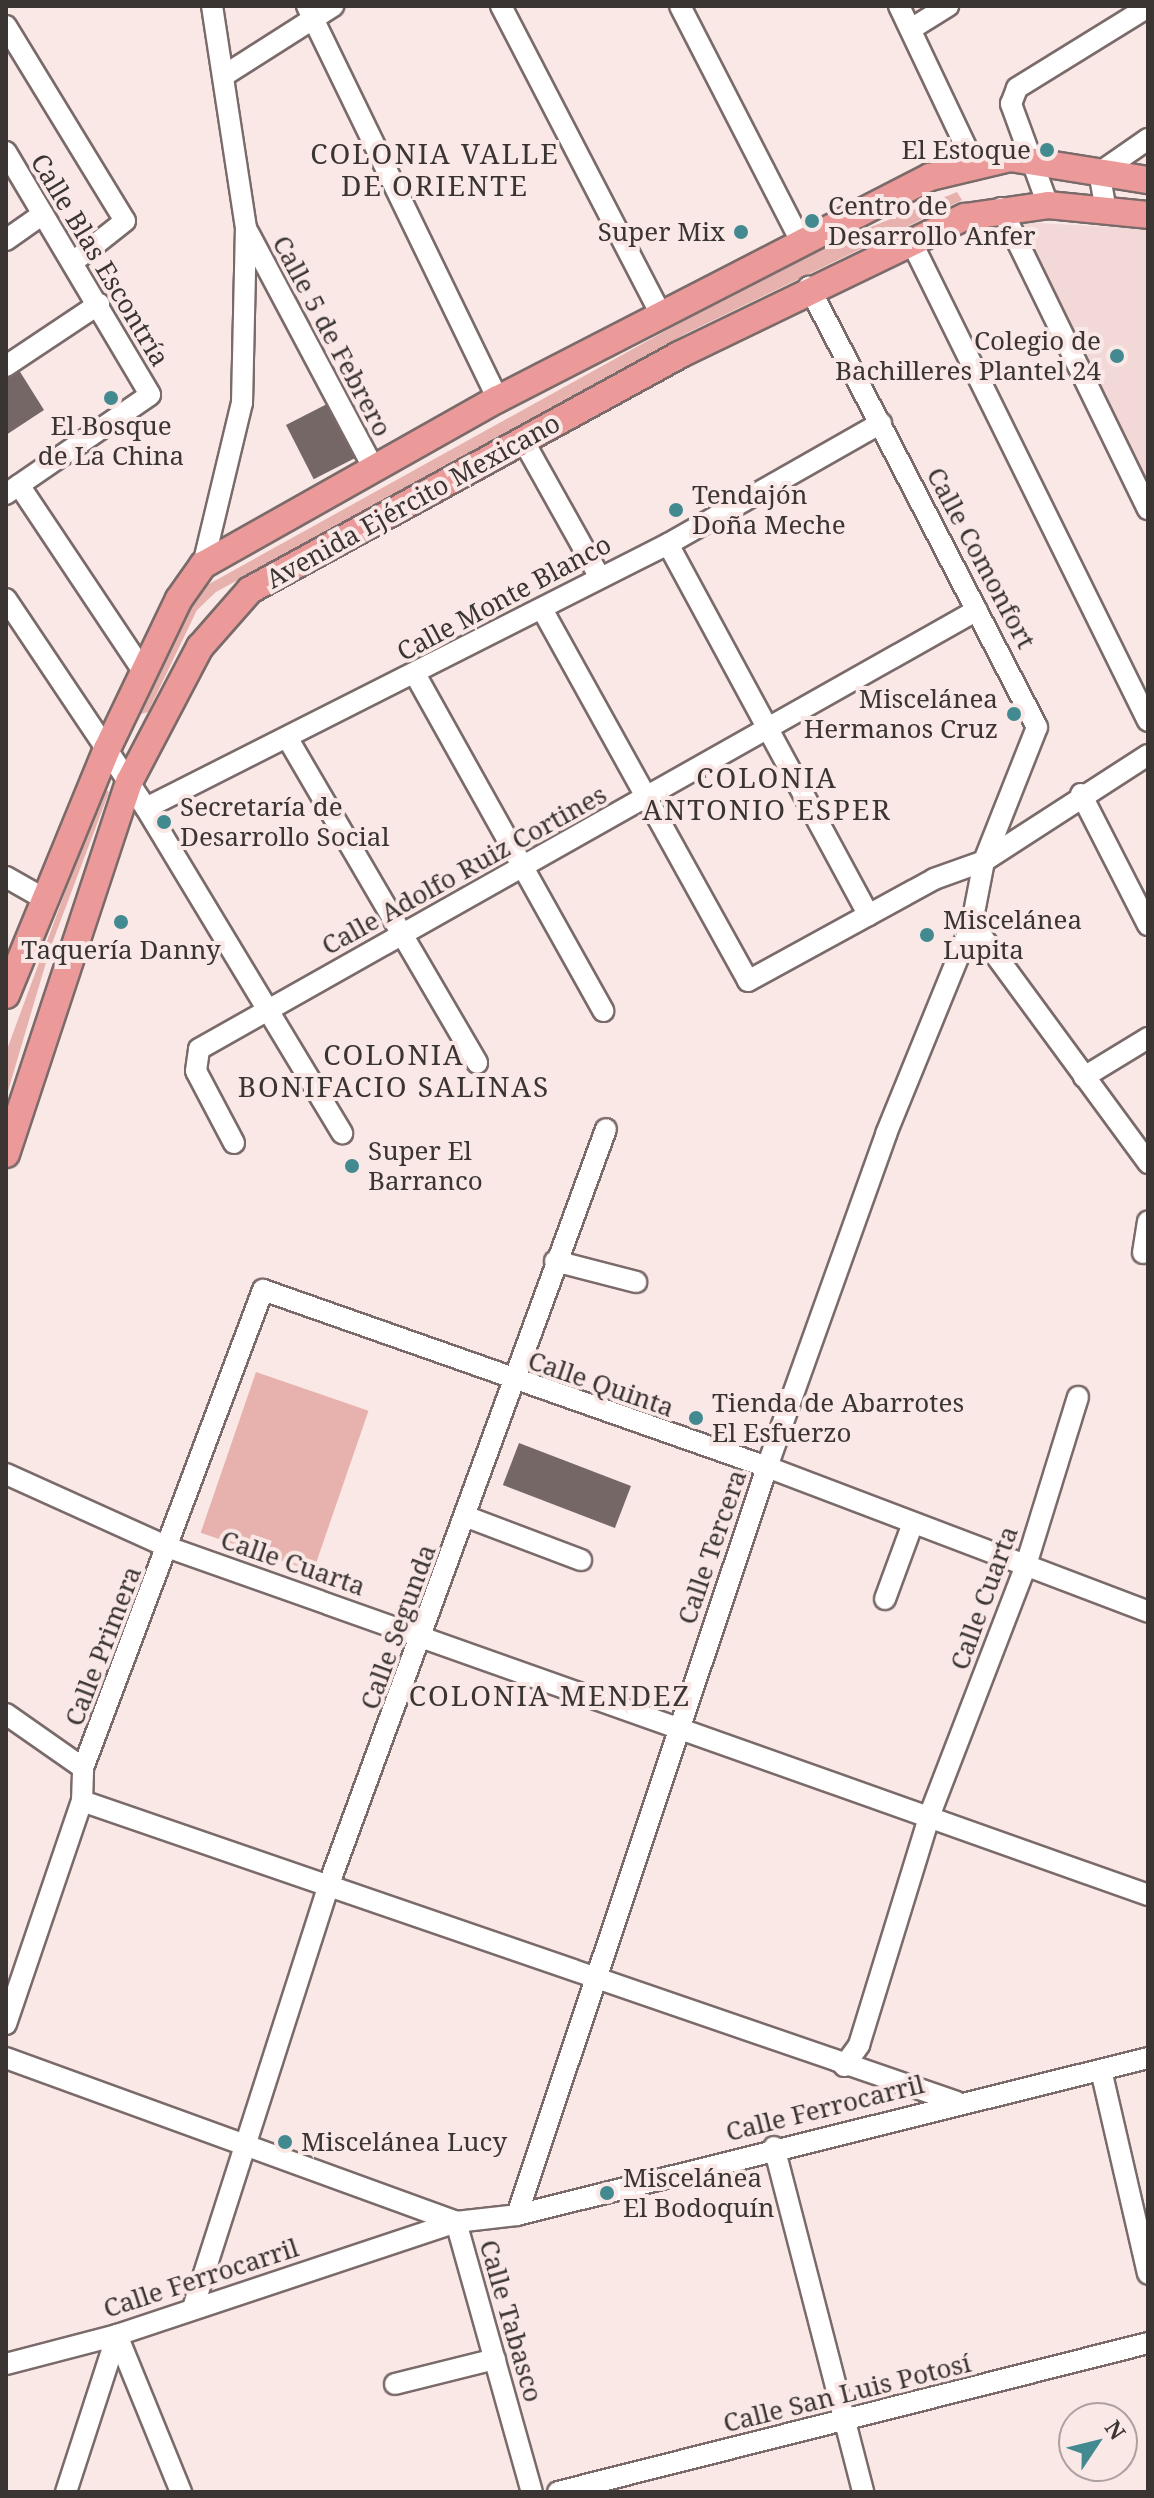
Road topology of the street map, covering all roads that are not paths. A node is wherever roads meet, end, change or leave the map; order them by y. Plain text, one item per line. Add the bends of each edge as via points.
1 (212, 6) edge
2 (333, 6) edge
3 (501, 6) edge
4 (680, 6) edge
5 (899, 6) edge
6 (948, 6) edge
7 (1148, 7) edge
8 (310, 12) edge
9 (6, 26) edge
10 (911, 29) junction
11 (228, 73) junction
12 (1148, 139) edge
13 (6, 152) edge
14 (1035, 163) junction
15 (974, 164) junction
16 (1099, 173) junction
17 (1148, 180) edge
18 (1048, 205) junction
19 (1001, 208) junction
20 (1106, 211) junction
21 (43, 214) junction
22 (1148, 215) edge
23 (246, 228) junction
24 (6, 240) edge
25 (801, 241) junction
26 (911, 241) junction
27 (73, 262) junction
28 (809, 287) junction
29 (99, 304) junction
30 (661, 315) junction
31 (6, 366) edge
32 (498, 399) junction
33 (881, 423) junction
34 (523, 440) junction
35 (373, 467) junction
36 (12, 489) edge
37 (1148, 509) edge
38 (668, 544) junction
39 (203, 565) junction
40 (599, 576) junction
41 (6, 599) edge
42 (542, 609) junction
43 (977, 610) junction
44 (143, 671) junction
45 (415, 674) junction
46 (1148, 721) edge
47 (771, 729) junction
48 (288, 739) junction
49 (107, 749) junction
50 (1148, 755) edge
51 (129, 782) junction
52 (1081, 794) junction
53 (648, 796) junction
54 (146, 808) junction
55 (984, 861) junction
56 (521, 870) junction
57 (6, 877) edge
58 (43, 898) junction
59 (869, 915) junction
60 (972, 923) junction
61 (1148, 925) edge
62 (399, 939) junction
63 (6, 995) edge
64 (267, 1008) junction
65 (603, 1011) dead end
66 (1148, 1038) edge
67 (477, 1063) dead end
68 (1084, 1077) junction
69 (606, 1129) dead end
70 (342, 1133) dead end
71 (234, 1143) dead end
72 (6, 1154) edge
73 (1148, 1163) edge
74 (1148, 1221) edge
75 (1143, 1253) dead end
76 (555, 1261) junction
77 (636, 1282) dead end
78 (263, 1290) joint
79 (511, 1381) junction
80 (1078, 1397) dead end
81 (767, 1467) junction
82 (6, 1474) edge
83 (467, 1517) junction
84 (913, 1523) junction
85 (170, 1548) junction
86 (581, 1560) dead end
87 (1026, 1565) junction
88 (885, 1599) dead end
89 (1148, 1612) edge
90 (423, 1637) junction
91 (6, 1714) edge
92 (680, 1724) junction
93 (83, 1768) junction
94 (82, 1801) junction
95 (930, 1814) junction
96 (329, 1884) junction
97 (1148, 1895) edge
98 (592, 1982) junction
99 (6, 2024) edge
100 (1148, 2057) edge
101 (6, 2058) edge
102 (844, 2066) junction
103 (1101, 2070) junction
104 (957, 2102) junction
105 (241, 2145) junction
106 (774, 2147) junction
107 (517, 2215) junction
108 (456, 2222) junction
109 (1148, 2274) edge
110 (193, 2308) junction
111 (117, 2335) junction
112 (1148, 2343) edge
113 (495, 2359) junction
114 (8, 2360) edge
115 (395, 2384) dead end
116 (843, 2421) junction
117 (66, 2492) edge
118 (181, 2492) edge
119 (532, 2492) edge
120 (558, 2492) edge
121 (863, 2492) edge

1 - 11 street
2 - 8 street
3 - 30 street
4 - 25 street
5 - 10 street
6 - 10 street
7 - 14 street via 1014,96
8 - 11 street
8 - 32 street
9 - 27 street via 125,221
10 - 15 street
11 - 23 street
12 - 16 street
13 - 21 street, Calle Blas Escontría
14 - 15 main road, Avenida Ejército Mexicano
14 - 16 main road, Avenida Ejército Mexicano
14 - 18 street
15 - 25 main road, Avenida Ejército Mexicano via 884,198
16 - 17 main road, Avenida Ejército Mexicano
16 - 20 street
18 - 19 main road, Avenida Ejército Mexicano
18 - 20 main road, Avenida Ejército Mexicano
19 - 26 main road, Avenida Ejército Mexicano
19 - 37 street
20 - 22 main road, Avenida Ejército Mexicano
21 - 24 street
21 - 27 street, Calle Blas Escontría
23 - 35 street, Calle 5 de Febrero
23 - 39 street via 242,403
25 - 30 main road, Avenida Ejército Mexicano
26 - 28 main road, Avenida Ejército Mexicano
26 - 46 street
27 - 29 street, Calle Blas Escontría
28 - 33 street, Calle Comonfort
28 - 34 main road, Avenida Ejército Mexicano
29 - 31 street
29 - 36 street, Calle Blas Escontría via 150,395
30 - 32 main road, Avenida Ejército Mexicano
32 - 35 main road, Avenida Ejército Mexicano
33 - 38 street, Calle Monte Blanco
33 - 43 street, Calle Comonfort
34 - 40 street
34 - 51 main road, Avenida Ejército Mexicano via 250,590 200,647
35 - 39 main road, Avenida Ejército Mexicano
36 - 44 street
38 - 40 street, Calle Monte Blanco
38 - 47 street
39 - 44 main road
40 - 42 street, Calle Monte Blanco
41 - 49 street
42 - 45 street, Calle Monte Blanco
42 - 53 street
43 - 47 street, Calle Adolfo Ruiz Cortines
43 - 55 street, Calle Comonfort via 1037,727
44 - 49 main road
45 - 48 street, Calle Monte Blanco
45 - 56 street
47 - 53 street, Calle Adolfo Ruiz Cortines
47 - 59 street
48 - 54 street, Calle Monte Blanco
48 - 62 street
49 - 51 street
49 - 58 main road
50 - 52 street
51 - 54 street
51 - 72 main road, Avenida Ejército Mexicano
52 - 55 street
52 - 61 street
53 - 56 street, Calle Adolfo Ruiz Cortines
53 - 59 street via 748,981
54 - 64 street
55 - 59 street via 934,879
55 - 60 street, Calle Tercera
56 - 62 street, Calle Adolfo Ruiz Cortines
56 - 65 street
57 - 58 street
58 - 63 main road
60 - 68 street
60 - 81 street, Calle Tercera via 886,1134
62 - 64 street, Calle Adolfo Ruiz Cortines
62 - 67 street
64 - 70 street
64 - 71 street, Calle Adolfo Ruiz Cortines via 199,1049 195,1060
66 - 68 street
68 - 73 street
69 - 76 street, Calle Segunda
74 - 75 street
76 - 77 street
76 - 79 street, Calle Segunda
78 - 79 street, Calle Quinta
78 - 85 street, Calle Primera
79 - 81 street, Calle Quinta
79 - 83 street, Calle Segunda
80 - 87 street, Calle Cuarta
81 - 84 street, Calle Quinta
81 - 92 street, Calle Tercera
82 - 85 street, Calle Cuarta
83 - 86 street
83 - 90 street, Calle Segunda
84 - 87 street, Calle Quinta
84 - 88 street
85 - 90 street, Calle Cuarta
85 - 93 street, Calle Primera
87 - 89 street, Calle Quinta
87 - 95 street, Calle Cuarta
90 - 92 street, Calle Cuarta
90 - 96 street, Calle Segunda
91 - 93 street
92 - 95 street, Calle Cuarta
92 - 98 street, Calle Tercera
93 - 94 street, Calle Primera
94 - 96 street
94 - 99 street, Calle Primera
95 - 97 street, Calle Cuarta
95 - 102 street, Calle Cuarta via 859,2045
96 - 98 street
96 - 105 street, Calle Segunda
98 - 102 street
98 - 107 street, Calle Tercera
100 - 103 street, Calle Ferrocarril
101 - 105 street
102 - 104 street
103 - 104 street, Calle Ferrocarril
103 - 109 street
104 - 106 street, Calle Ferrocarril
105 - 108 street
105 - 110 street, Calle Segunda
106 - 107 street, Calle Ferrocarril
106 - 116 street
107 - 108 street, Calle Tabasco
108 - 110 street, Calle Ferrocarril
108 - 113 street, Calle Tabasco
110 - 111 street, Calle Ferrocarril
111 - 114 street, Calle Ferrocarril
111 - 117 street
111 - 118 street
112 - 116 street, Calle San Luis Potosí
113 - 115 street
113 - 119 street, Calle Tabasco
116 - 120 street, Calle San Luis Potosí
116 - 121 street

